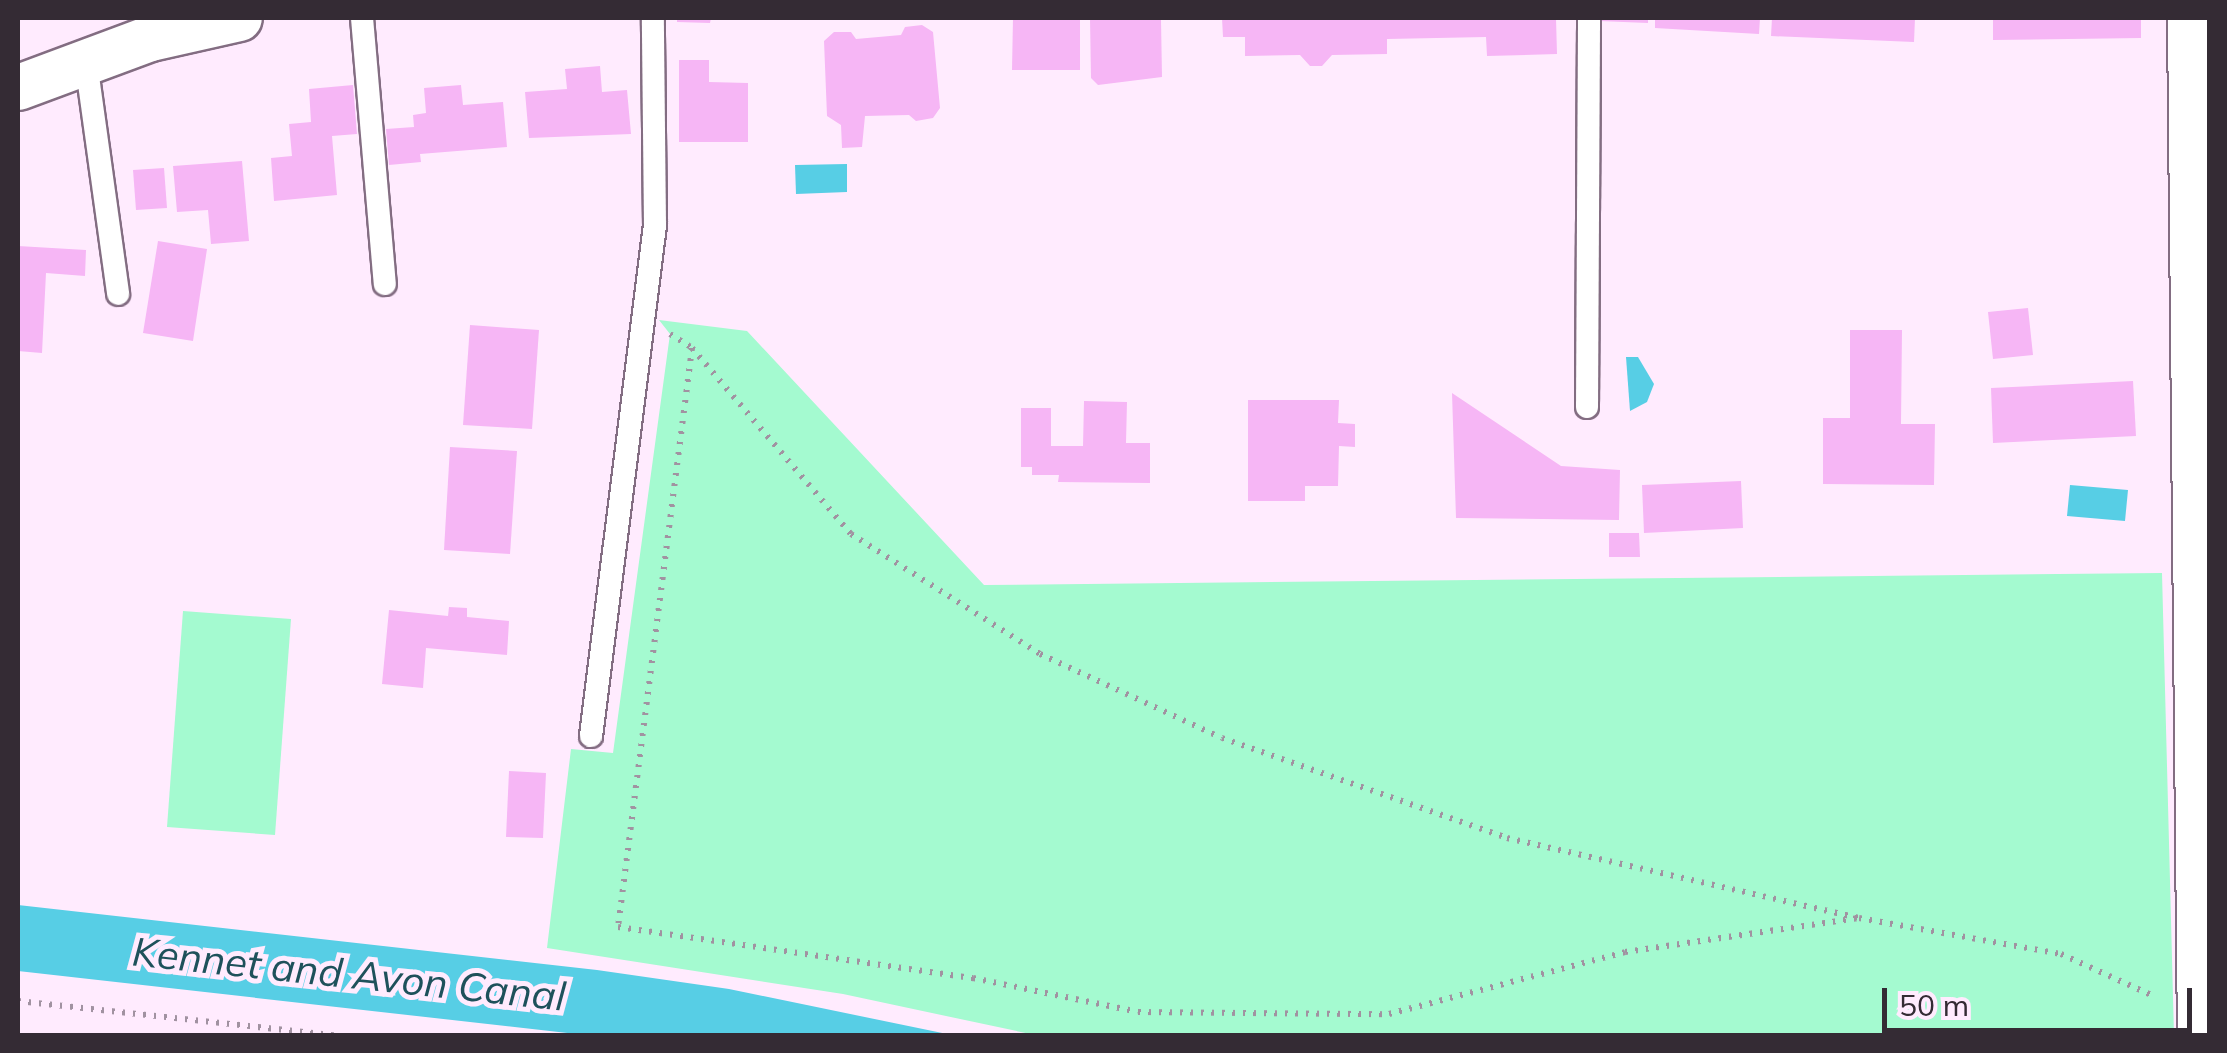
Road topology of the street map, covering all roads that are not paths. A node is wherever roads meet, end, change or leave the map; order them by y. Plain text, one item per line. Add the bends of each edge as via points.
1 (239, 18) edge
2 (362, 18) edge
3 (653, 18) edge
4 (1588, 18) edge
5 (2190, 18) edge
6 (86, 62) junction
7 (18, 87) edge
8 (385, 284) dead end
9 (118, 294) dead end
10 (1587, 407) dead end
11 (590, 736) dead end
12 (2200, 1031) edge

1 - 6 street via 150,38
2 - 8 lane
3 - 11 lane via 656,225
4 - 10 lane
5 - 12 street
6 - 7 street
6 - 9 lane

